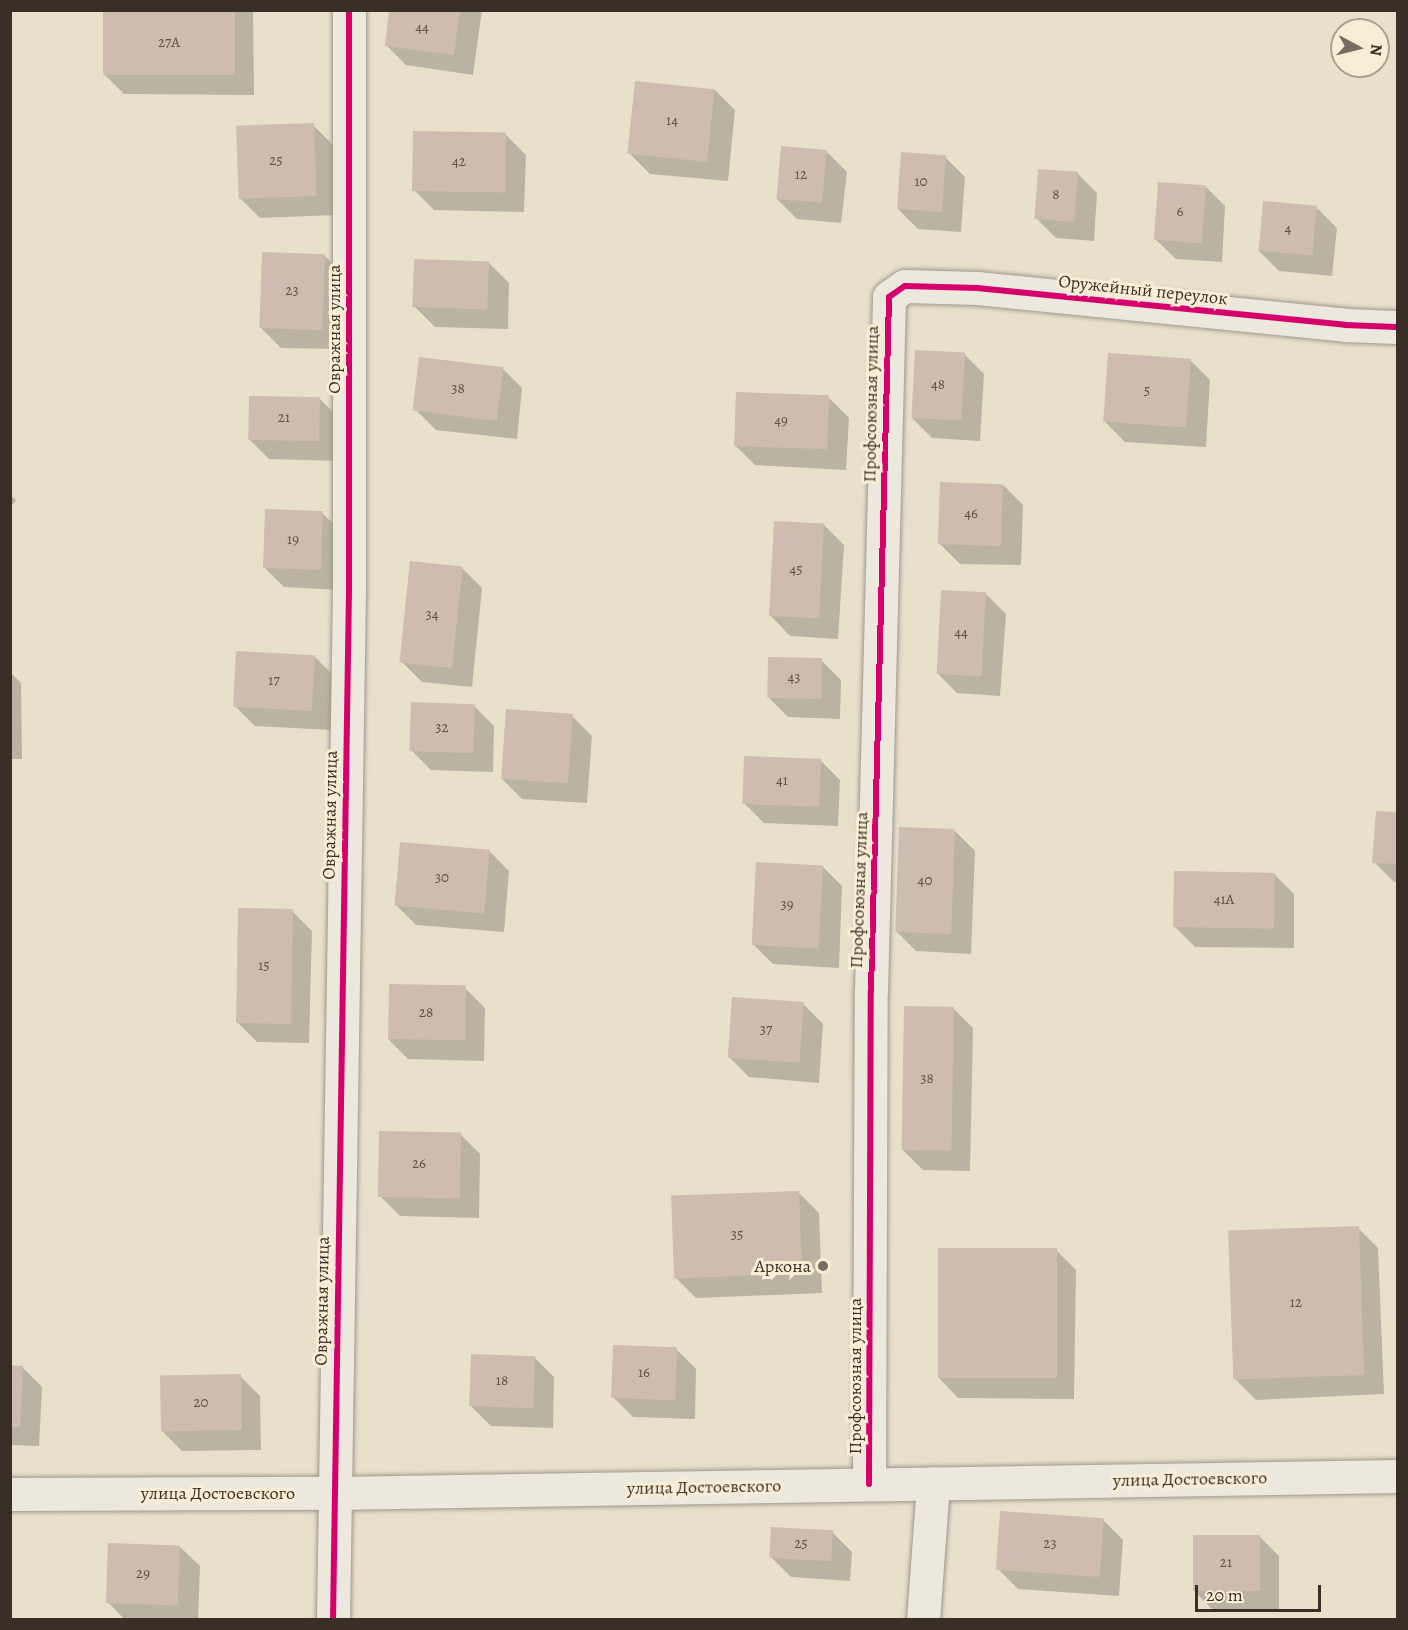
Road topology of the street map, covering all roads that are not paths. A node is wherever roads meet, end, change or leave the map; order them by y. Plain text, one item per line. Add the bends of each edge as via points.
1 (349, 10) edge
2 (888, 297) joint
3 (1398, 327) edge
4 (1398, 1476) edge
5 (933, 1482) junction
6 (869, 1484) junction
7 (333, 1493) junction
8 (10, 1494) edge
9 (333, 1620) edge
10 (923, 1620) edge

1 - 7 street, Овражная улица via 349,590
2 - 3 street, Оружейный переулок via 905,286 977,288
2 - 6 street, Профсоюзная улица via 871,991
4 - 5 street, улица Достоевского
5 - 6 street, улица Достоевского
5 - 10 street
6 - 7 street, улица Достоевского
7 - 8 street, улица Достоевского
7 - 9 street, Овражная улица

